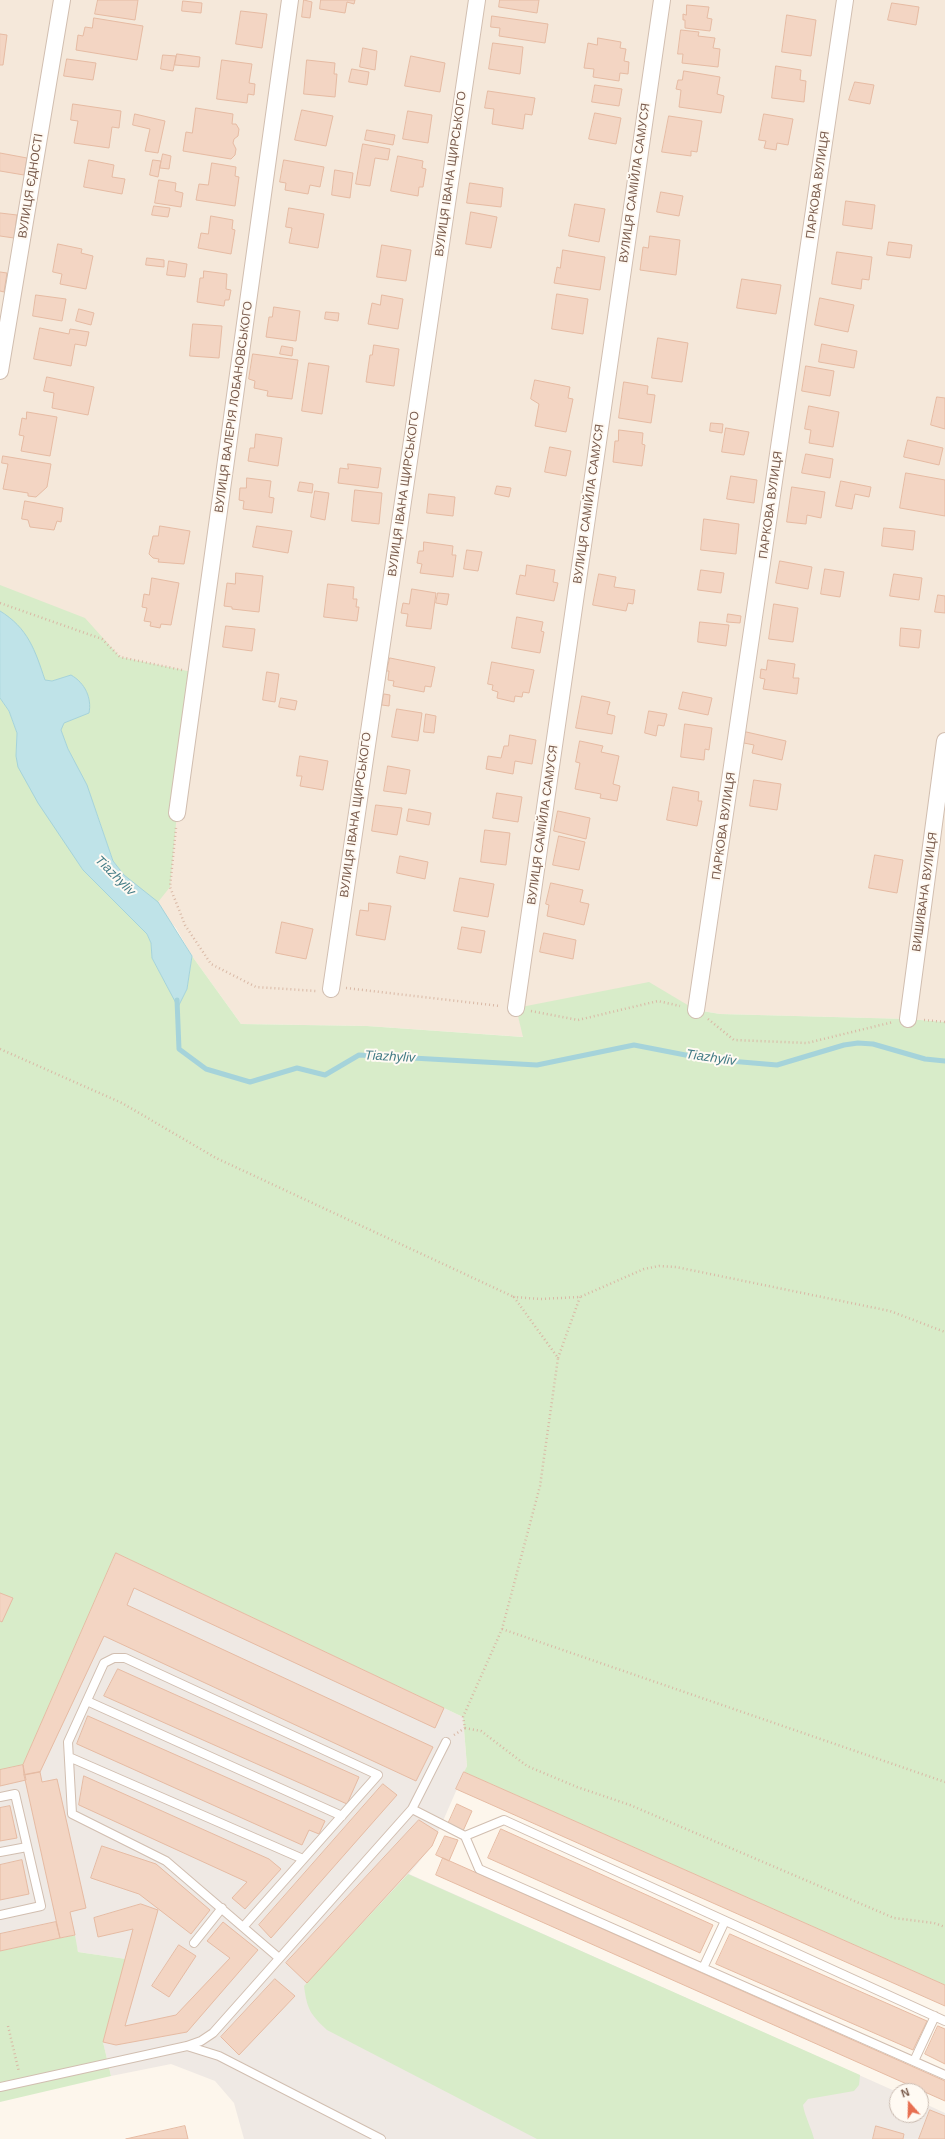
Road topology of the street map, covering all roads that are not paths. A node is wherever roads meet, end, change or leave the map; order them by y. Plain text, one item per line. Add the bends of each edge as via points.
1 (62, 0) edge
2 (290, 0) edge
3 (477, 0) edge
4 (662, 0) edge
5 (845, 0) edge
6 (0, 371) edge
7 (945, 741) edge
8 (177, 813) road end
9 (331, 989) road end
10 (516, 1008) road end
11 (696, 1010) road end
12 (908, 1018) road end
13 (87, 1700) junction
14 (446, 1742) road end
15 (69, 1757) junction
16 (0, 1797) edge
17 (412, 1809) junction
18 (342, 1816) junction
19 (465, 1836) junction
20 (27, 1847) junction
21 (0, 1852) edge
22 (303, 1859) junction
23 (222, 1908) junction
24 (0, 1915) edge
25 (725, 1921) junction
26 (244, 1926) junction
27 (194, 1943) dead end
28 (279, 1958) junction
29 (703, 1968) junction
30 (935, 2016) junction
31 (945, 2021) edge
32 (187, 2046) junction
33 (914, 2062) junction
34 (945, 2075) edge
35 (0, 2087) edge
36 (381, 2139) edge

1 - 6 street, ВУЛИЦЯ ЄДНОСТІ
2 - 8 street, ВУЛИЦЯ ВАЛЕРІЯ ЛОБАНОВСЬКОГО
3 - 9 street, ВУЛИЦЯ ІВАНА ЩИРСЬКОГО
4 - 10 street, ВУЛИЦЯ САМІЙЛА САМУСЯ
5 - 11 street, ПАРКОВА ВУЛИЦЯ
7 - 12 street, ВИШИВАНА ВУЛИЦЯ
13 - 15 lane via 68,1742
13 - 18 lane
13 - 18 lane via 104,1663 114,1658 125,1658 378,1775
14 - 17 lane
15 - 22 lane
15 - 23 lane via 72,1814 166,1861
16 - 20 lane via 15,1794
17 - 19 lane
17 - 28 lane
18 - 22 lane
19 - 25 lane via 504,1820
19 - 29 lane via 479,1869
20 - 21 lane
20 - 24 lane via 41,1906
22 - 26 lane
23 - 26 lane
23 - 27 lane
25 - 29 lane
25 - 30 lane
26 - 28 lane
28 - 32 lane via 213,2033
29 - 33 lane
30 - 31 lane
30 - 33 lane
32 - 35 lane
32 - 36 lane via 219,2056
33 - 34 lane

